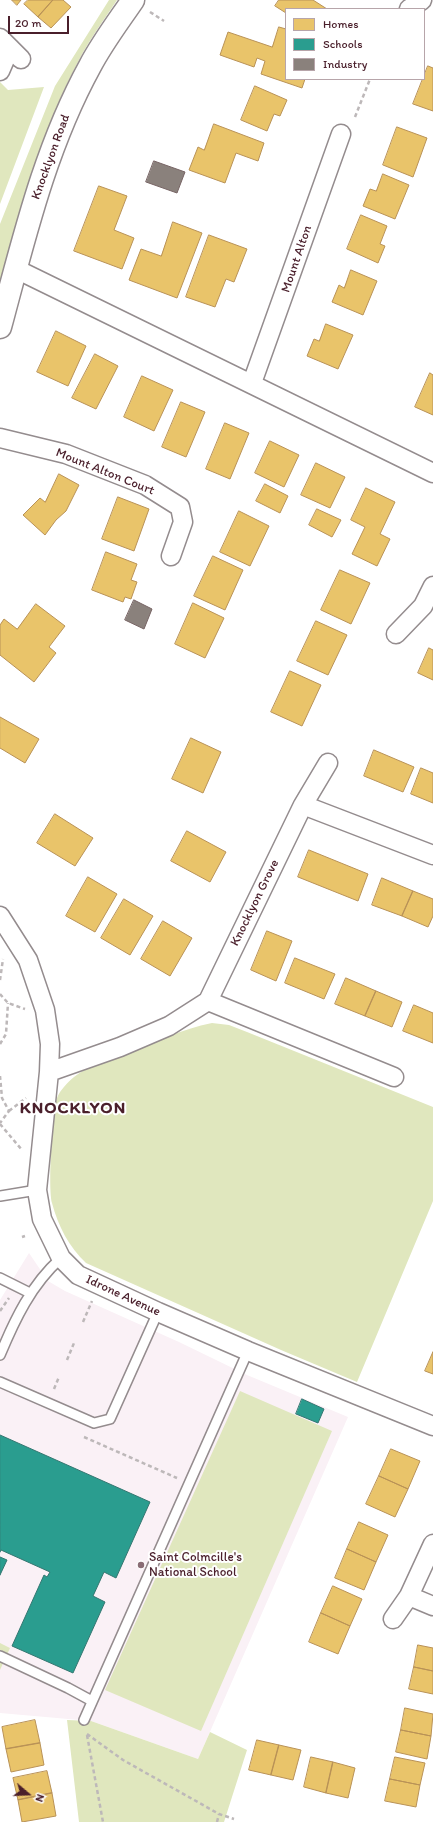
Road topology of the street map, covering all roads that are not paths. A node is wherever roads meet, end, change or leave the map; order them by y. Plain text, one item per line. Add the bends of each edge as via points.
1 (422, 0) edge
2 (141, 5) edge
3 (410, 8) edge
4 (11, 49) edge
5 (0, 71) edge
6 (340, 134) dead end
7 (16, 268) junction
8 (0, 327) edge
9 (252, 383) junction
10 (0, 438) edge
11 (433, 473) edge
12 (171, 556) dead end
13 (433, 586) edge
14 (428, 608) edge
15 (396, 634) dead end
16 (328, 763) dead end
17 (303, 805) junction
18 (433, 855) edge
19 (0, 916) edge
20 (208, 1002) junction
21 (49, 1072) junction
22 (394, 1077) dead end
23 (37, 1190) junction
24 (0, 1196) edge
25 (61, 1258) junction
26 (0, 1278) edge
27 (30, 1293) junction
28 (158, 1312) junction
29 (248, 1351) junction
30 (0, 1355) edge
31 (0, 1382) edge
32 (433, 1426) edge
33 (433, 1544) edge
34 (410, 1596) junction
35 (433, 1606) edge
36 (393, 1619) dead end
37 (0, 1656) edge
38 (92, 1701) junction
39 (84, 1720) road end

1 - 3 street
2 - 7 street, Knocklyon Road via 90,66 64,121 39,184
4 - 5 street
6 - 9 street, Mount Alton
7 - 8 street, Knocklyon Road
7 - 9 street
9 - 11 street
10 - 12 street, Mount Alton Court via 66,454 145,486 180,507 183,522
13 - 14 street
14 - 15 street
16 - 17 street, Knocklyon Grove
17 - 18 street
17 - 20 street, Knocklyon Grove
19 - 21 street, Idrone Avenue via 28,960 45,1010 50,1044
20 - 21 street via 169,1026 120,1047
20 - 22 street
21 - 23 street, Idrone Avenue
23 - 24 lane
23 - 25 street, Idrone Avenue via 42,1219
25 - 27 lane
25 - 28 street, Idrone Avenue via 78,1275
26 - 27 lane
27 - 30 lane
28 - 29 street, Idrone Avenue
28 - 31 lane via 110,1419 94,1422
29 - 32 street, Idrone Avenue
29 - 38 lane
33 - 34 street
34 - 35 street
34 - 36 street
37 - 38 lane
38 - 39 lane

